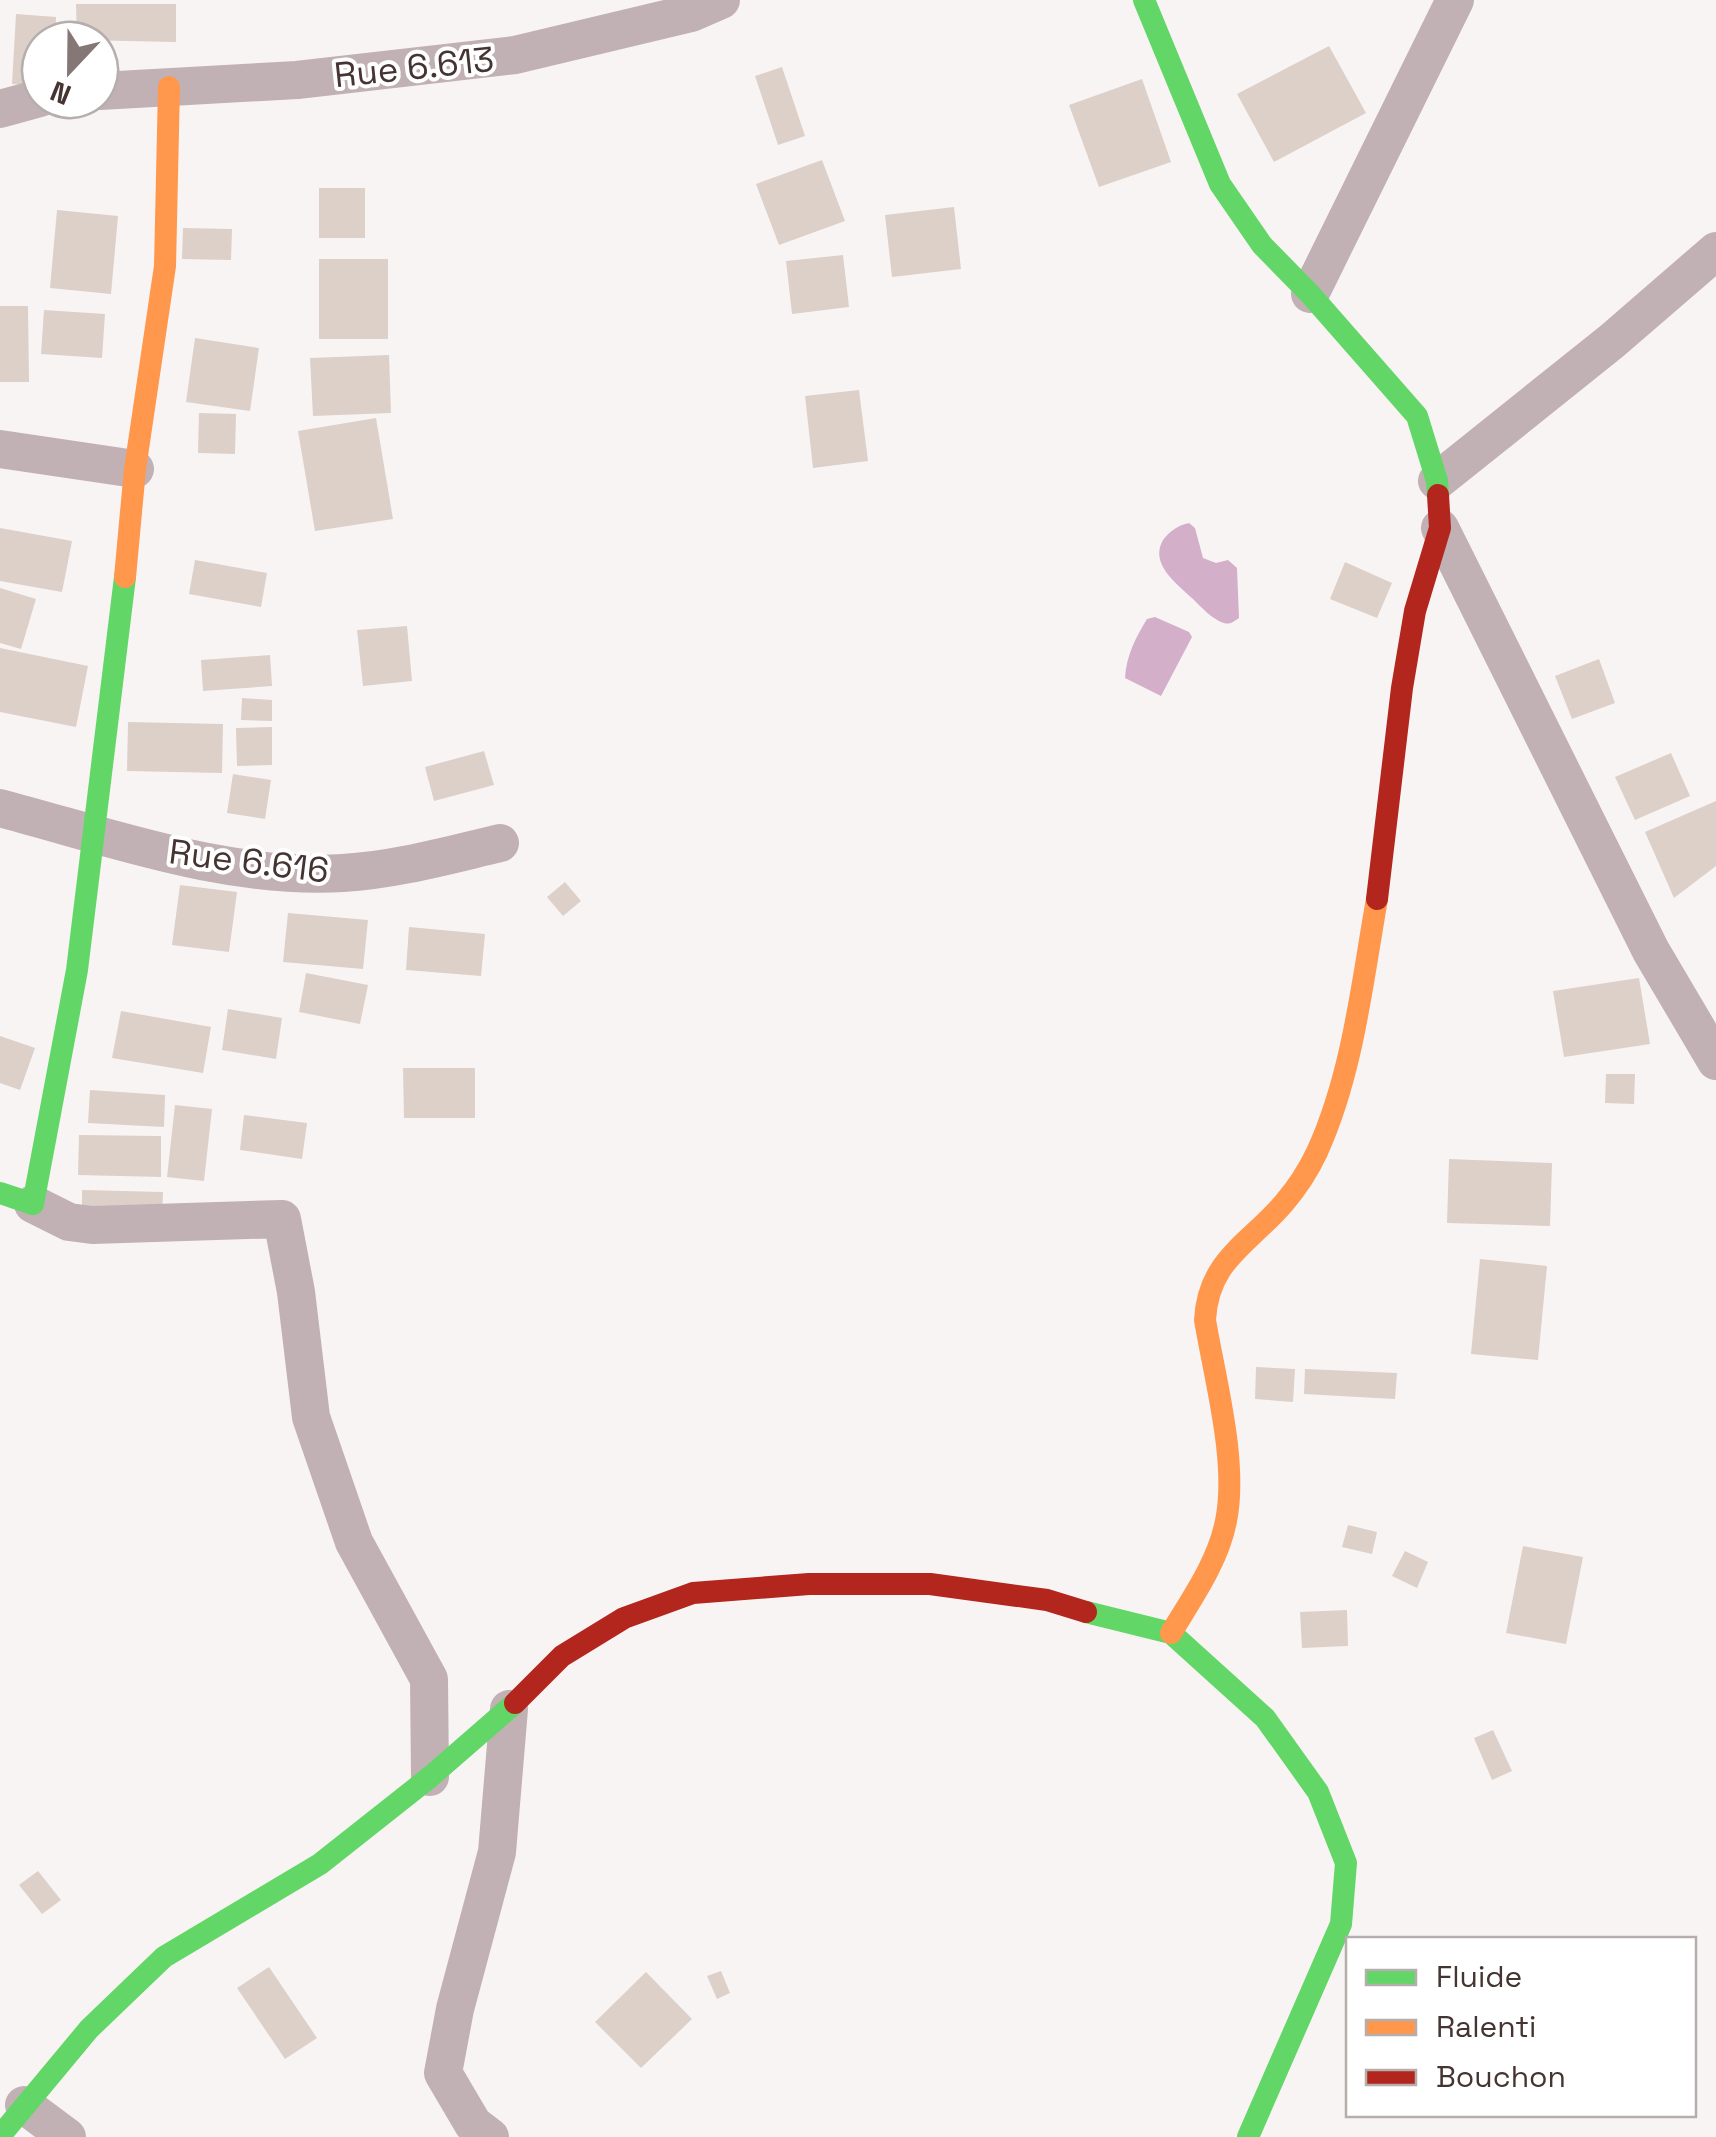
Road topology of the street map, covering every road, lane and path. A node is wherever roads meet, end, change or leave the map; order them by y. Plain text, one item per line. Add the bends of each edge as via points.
1 (721, 0) edge
2 (1144, 0) edge
3 (1455, 0) edge
4 (168, 87) junction
5 (120, 90) edge
6 (1716, 251) edge
7 (1310, 294) junction
8 (0, 449) edge
9 (135, 469) junction
10 (1437, 480) junction
11 (1440, 528) junction
12 (0, 808) edge
13 (92, 832) junction
14 (500, 843) dead end
15 (1716, 1061) edge
16 (23, 1194) edge
17 (1171, 1633) junction
18 (509, 1709) junction
19 (430, 1777) junction
20 (24, 2106) junction
21 (0, 2136) edge
22 (67, 2137) edge
23 (490, 2137) edge
24 (1248, 2137) edge

1 - 4 street, Rue 6.613 via 516,56
2 - 7 street via 1220,184 1262,245
3 - 7 street
4 - 5 street, Rue 6.613
4 - 9 street via 165,266
6 - 10 street
7 - 10 street via 1417,416
8 - 9 street
9 - 13 street
10 - 11 street
11 - 15 street via 1651,951
11 - 17 street via 1412,630 1381,874 1339,1092 1316,1154 1284,1203 1225,1262 1206,1300 1232,1481 1212,1565
12 - 13 street, Rue 6.616
13 - 14 street, Rue 6.616 via 252,869 342,874
13 - 16 street via 77,970
16 - 19 street via 69,1222 92,1225 282,1219 311,1417 354,1542 429,1679
17 - 18 street via 1046,1600 930,1584 694,1593 624,1618 562,1656
17 - 24 street via 1265,1718 1318,1792 1346,1863 1341,1924
18 - 19 street
18 - 23 street via 498,1852 443,2073 473,2124
19 - 20 street via 320,1864 164,1957 88,2029
20 - 21 street
20 - 22 street

